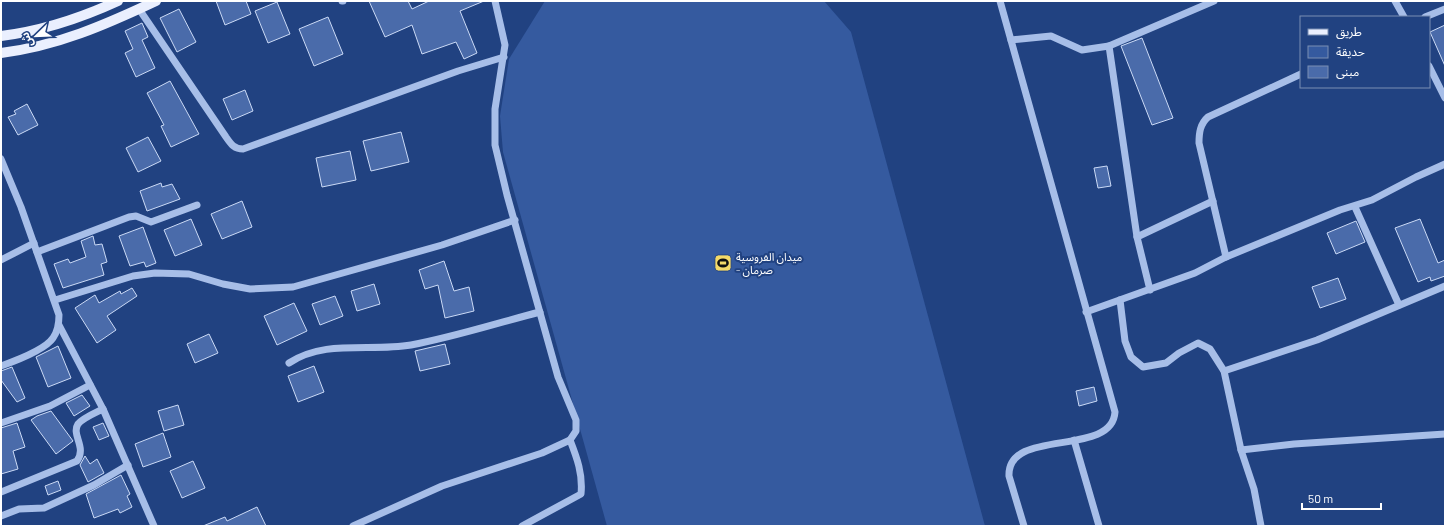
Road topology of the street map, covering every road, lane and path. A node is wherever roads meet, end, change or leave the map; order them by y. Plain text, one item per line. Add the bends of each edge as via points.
1 (118, 1) edge
2 (156, 1) edge
3 (495, 1) edge
4 (1000, 1) edge
5 (1214, 1) edge
6 (1395, 1) edge
7 (139, 9) junction
8 (1445, 9) edge
9 (1403, 16) edge
10 (1428, 16) edge
11 (1, 36) edge
12 (1011, 40) junction
13 (1109, 46) junction
14 (1, 53) edge
15 (504, 57) junction
16 (1430, 68) edge
17 (1300, 74) edge
18 (1445, 98) edge
19 (1, 160) edge
20 (1445, 164) edge
21 (3, 170) edge
22 (1213, 201) junction
23 (197, 205) dead end
24 (1355, 207) junction
25 (515, 220) junction
26 (1137, 237) junction
27 (34, 243) junction
28 (37, 252) junction
29 (1226, 257) junction
30 (1, 260) edge
31 (1445, 286) edge
32 (1150, 290) junction
33 (55, 300) junction
34 (1120, 300) junction
35 (1399, 305) junction
36 (540, 312) junction
37 (1086, 312) junction
38 (59, 326) junction
39 (289, 363) dead end
40 (1, 366) edge
41 (1224, 371) junction
42 (90, 385) junction
43 (103, 409) junction
44 (1, 423) edge
45 (1445, 434) edge
46 (570, 440) junction
47 (1074, 440) junction
48 (1241, 450) junction
49 (128, 465) junction
50 (1, 492) edge
51 (1, 516) edge
52 (154, 526) edge
53 (353, 526) edge
54 (522, 526) edge
55 (1024, 526) edge
56 (1099, 526) edge
57 (1261, 526) edge

1 - 11 main road via 71,21
2 - 7 main road
3 - 15 street via 505,44
4 - 12 street
5 - 13 street
6 - 9 street
7 - 14 main road via 108,24 59,42
7 - 15 street via 226,137 238,149
8 - 10 street
12 - 13 street via 1051,36 1082,50
12 - 37 street
13 - 26 street
15 - 25 street via 495,109 495,145
16 - 18 street
17 - 22 street via 1203,121 1199,143
19 - 21 street
20 - 24 street
21 - 27 street
22 - 26 street
22 - 29 street
23 - 28 street via 151,222 129,216
24 - 29 street via 1340,210
24 - 35 street
25 - 33 street via 442,245 293,287 250,289 189,274 155,272 133,276
25 - 36 street
26 - 32 street
27 - 28 street
27 - 30 street
28 - 33 street
29 - 32 street via 1195,273
31 - 35 street
32 - 34 street
33 - 38 street
34 - 37 street
34 - 41 street via 1125,341 1131,357 1143,367 1166,363 1198,343 1210,349
35 - 41 street via 1317,340
36 - 39 street via 410,345 332,348 298,357
36 - 46 street via 558,376 576,420 576,431
37 - 47 street via 1115,419 1104,431
38 - 40 street via 52,339 44,346
38 - 42 street
41 - 48 street
42 - 43 street
42 - 44 street via 50,406
43 - 49 street
43 - 50 street via 77,426 81,450 77,461
45 - 48 street
46 - 53 street via 529,458 442,486
46 - 54 street via 583,482 581,494
47 - 55 street via 1027,451 1013,459 1009,476
47 - 56 street
48 - 57 street via 1254,490
49 - 51 street via 94,485 44,508 20,509
49 - 52 street

